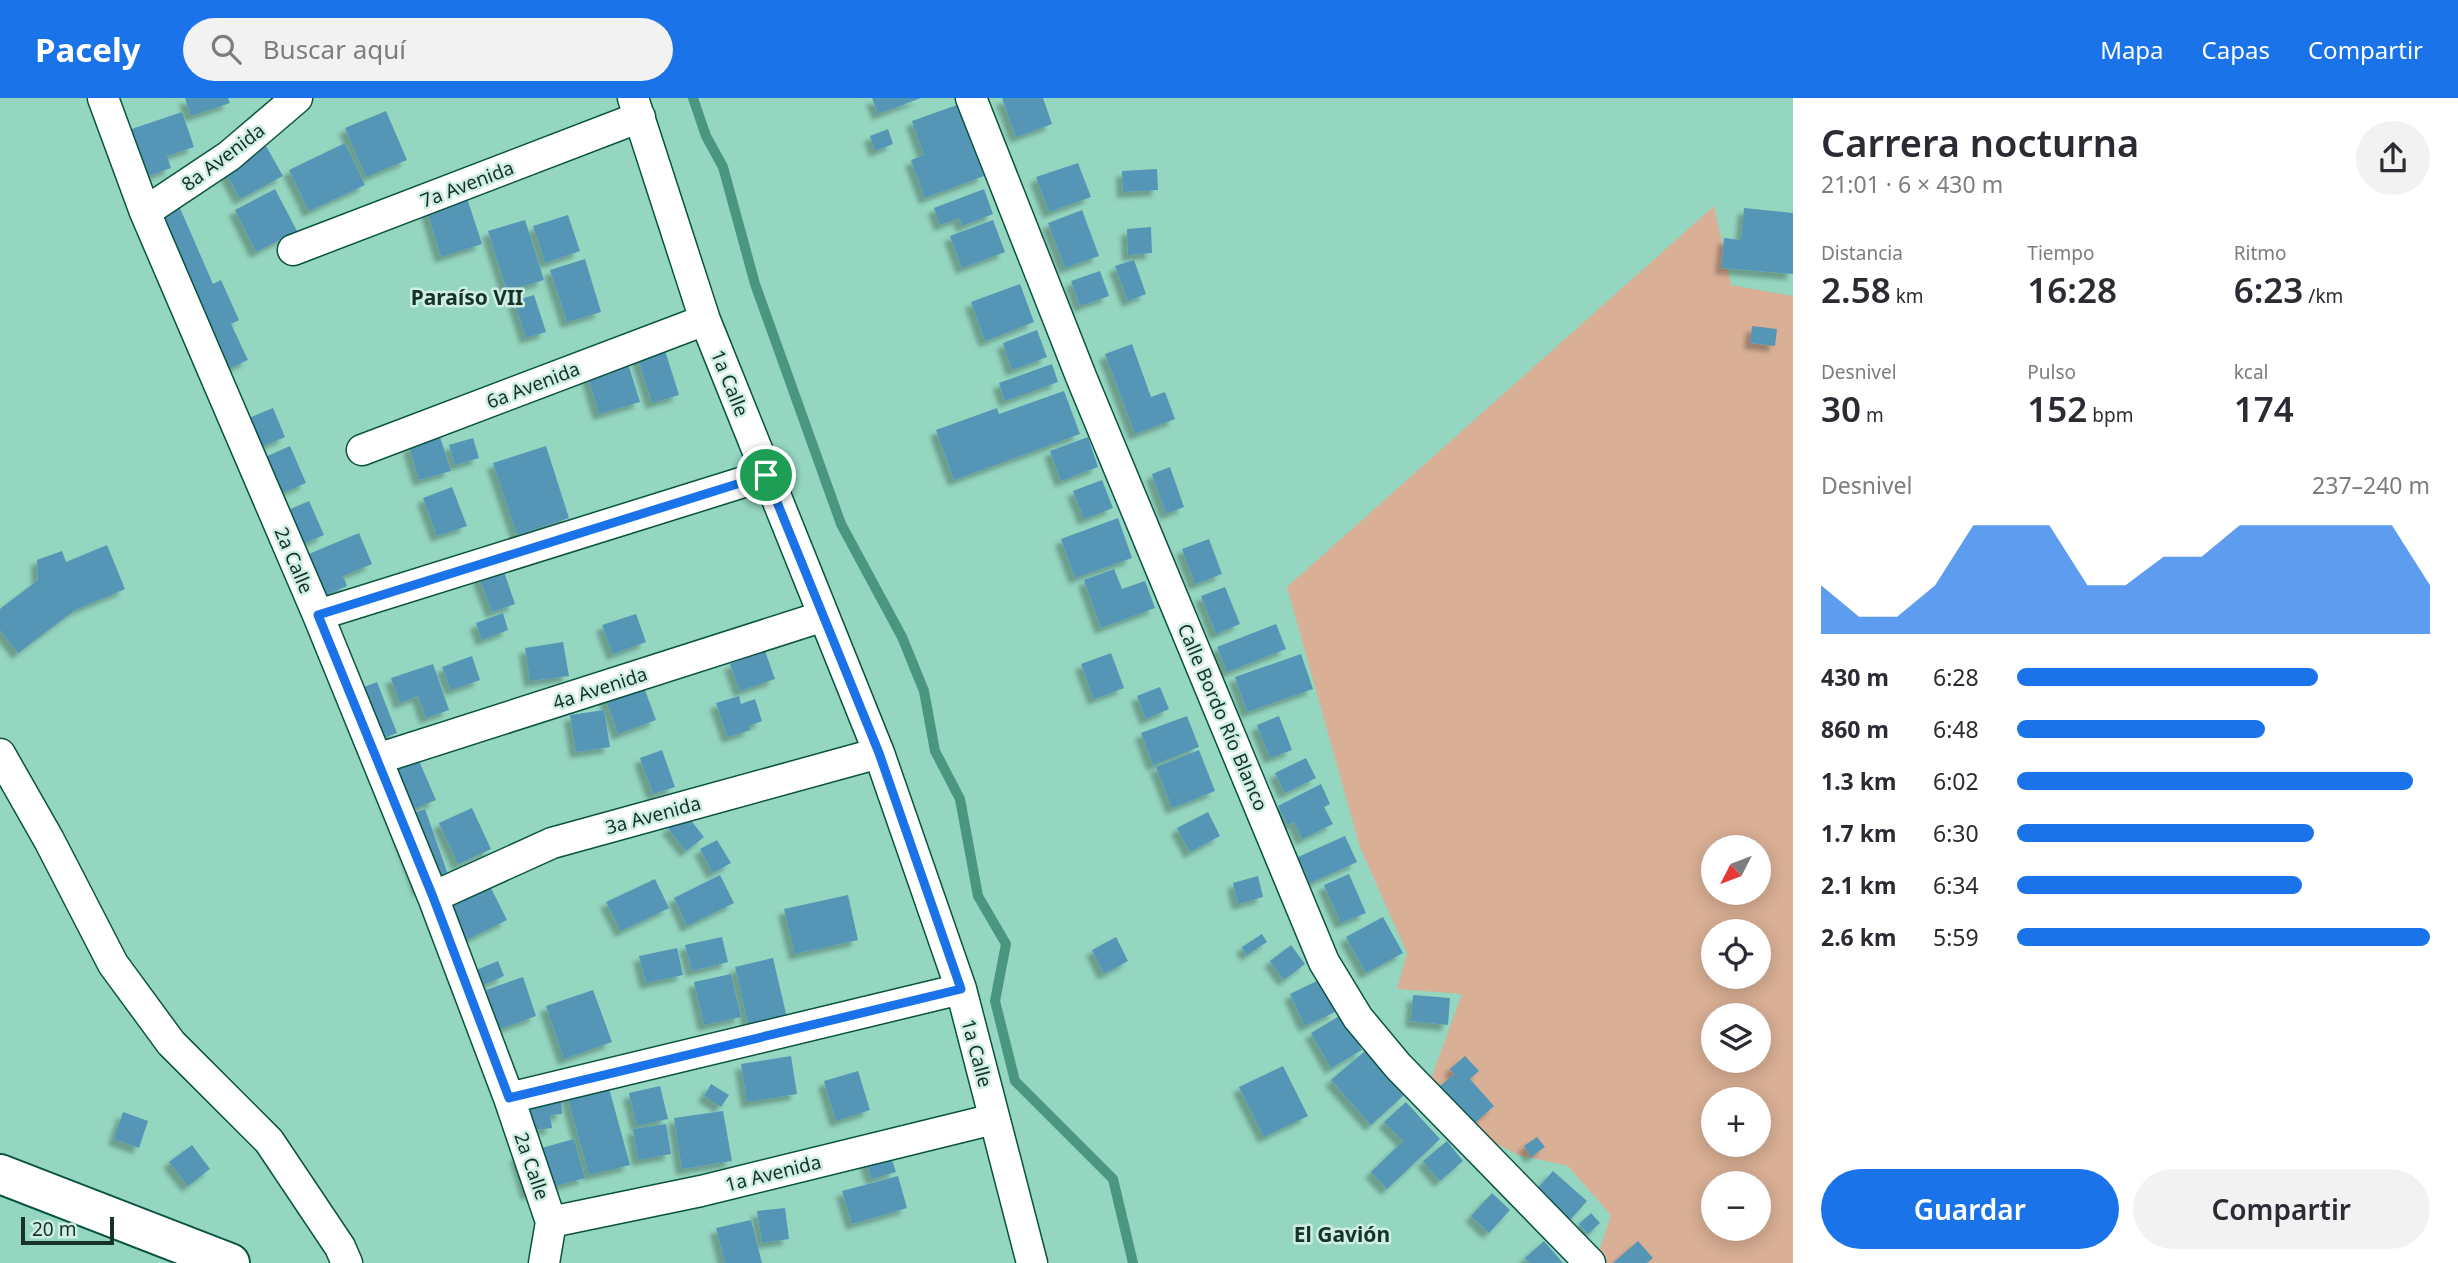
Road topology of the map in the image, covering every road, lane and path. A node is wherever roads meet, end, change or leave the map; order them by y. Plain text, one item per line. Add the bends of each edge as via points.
1 (103, 98) edge
2 (297, 98) edge
3 (971, 98) edge
4 (637, 107) edge
5 (145, 212) junction
6 (293, 250) dead end
7 (705, 320) junction
8 (362, 450) dead end
9 (766, 475) junction
10 (318, 615) junction
11 (824, 616) junction
12 (879, 753) junction
13 (0, 754) edge
14 (377, 759) junction
15 (433, 897) junction
16 (961, 989) junction
17 (509, 1098) junction
18 (994, 1119) junction
19 (0, 1174) edge
20 (551, 1222) junction
21 (230, 1263) edge
22 (347, 1263) edge
23 (544, 1263) edge
24 (1032, 1263) edge
25 (1590, 1263) edge

1 - 5 street, 2a Calle
2 - 5 street, 8a Avenida via 229,156
3 - 25 street, Calle Bordo Río Blanco via 1324,962 1357,1018 1398,1066
4 - 6 street, 7a Avenida
4 - 7 street, 1a Calle
5 - 10 street, 2a Calle
7 - 8 street, 6a Avenida
7 - 9 street, 1a Calle
9 - 10 street
9 - 11 street, 1a Calle
10 - 14 street, 2a Calle
11 - 12 street, 1a Calle
11 - 14 street, 4a Avenida
12 - 15 street, 3a Avenida via 552,843
12 - 16 street, 1a Calle
13 - 22 street via 113,964 171,1042 269,1140
14 - 15 street, 2a Calle
15 - 17 street, 2a Calle
16 - 17 street
16 - 18 street, 1a Calle
17 - 20 street, 2a Calle
18 - 20 street, 1a Avenida via 701,1191
18 - 24 street, 1a Calle
19 - 21 main road
20 - 23 street, 2a Calle

